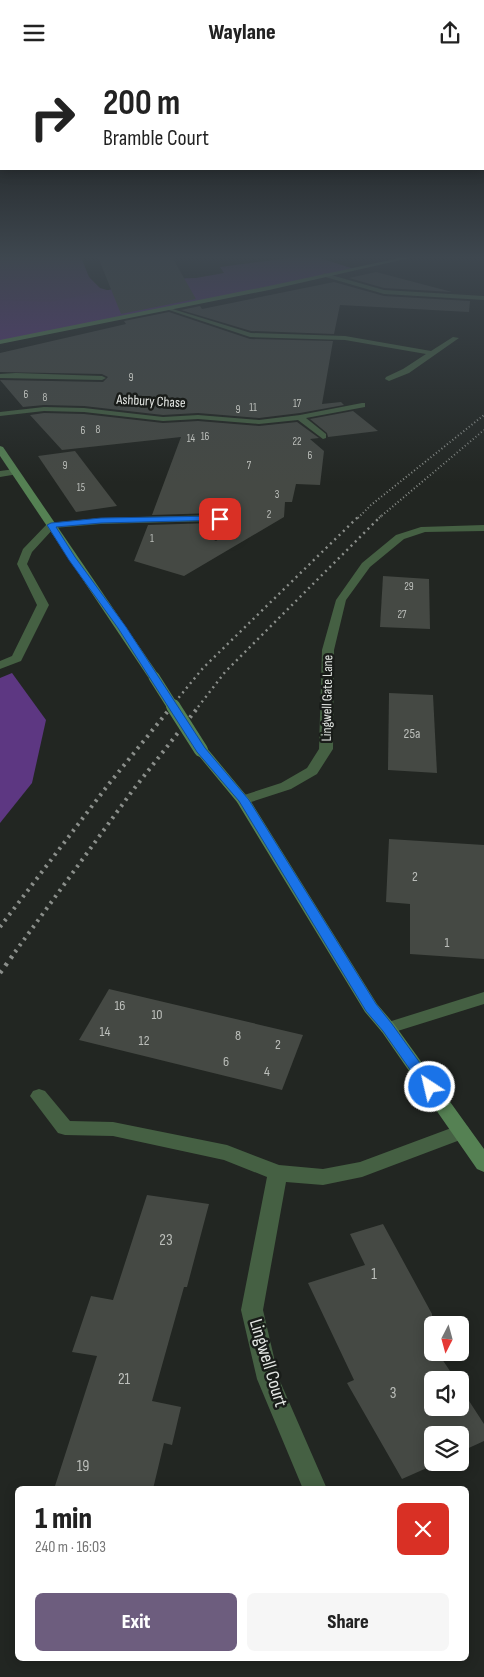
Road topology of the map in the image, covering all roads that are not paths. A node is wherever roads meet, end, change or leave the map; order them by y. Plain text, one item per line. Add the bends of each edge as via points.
1 (48, 332) edge
2 (240, 332) edge
3 (455, 338) dead end
4 (0, 342) edge
5 (433, 353) junction
6 (0, 376) edge
7 (102, 378) dead end
8 (389, 379) dead end
9 (362, 405) dead end
10 (0, 414) edge
11 (300, 417) junction
12 (323, 436) dead end
13 (0, 449) edge
14 (15, 472) junction
15 (0, 474) edge
16 (228, 505) dead end
17 (220, 519) junction
18 (51, 525) junction
19 (484, 528) edge
20 (215, 536) dead end
21 (0, 665) edge
22 (243, 800) junction
23 (484, 998) edge
24 (388, 1028) junction
25 (39, 1096) dead end
26 (461, 1132) junction
27 (484, 1164) edge
28 (278, 1173) junction
29 (314, 1486) edge

1 - 4 street
2 - 5 street via 345,338
3 - 5 street
5 - 8 street
6 - 7 street
9 - 11 street, Ashbury Chase
10 - 11 street, Ashbury Chase via 44,409 164,419 198,417 259,422
11 - 12 street
13 - 14 street
14 - 15 street
14 - 18 street
16 - 17 street
17 - 18 street
17 - 20 street
18 - 21 street via 27,551 22,564 43,605 17,658
18 - 22 street, bridge via 201,750
19 - 22 street, Lingwell Gate Lane via 424,529 400,537 366,565 341,600 328,650 326,749 312,771 286,786
22 - 24 street via 371,1008
23 - 24 street
24 - 26 street
25 - 28 street via 65,1127 113,1129 227,1153
26 - 27 street
26 - 28 street via 362,1169 323,1177
28 - 29 street, Lingwell Court via 252,1310 268,1379

